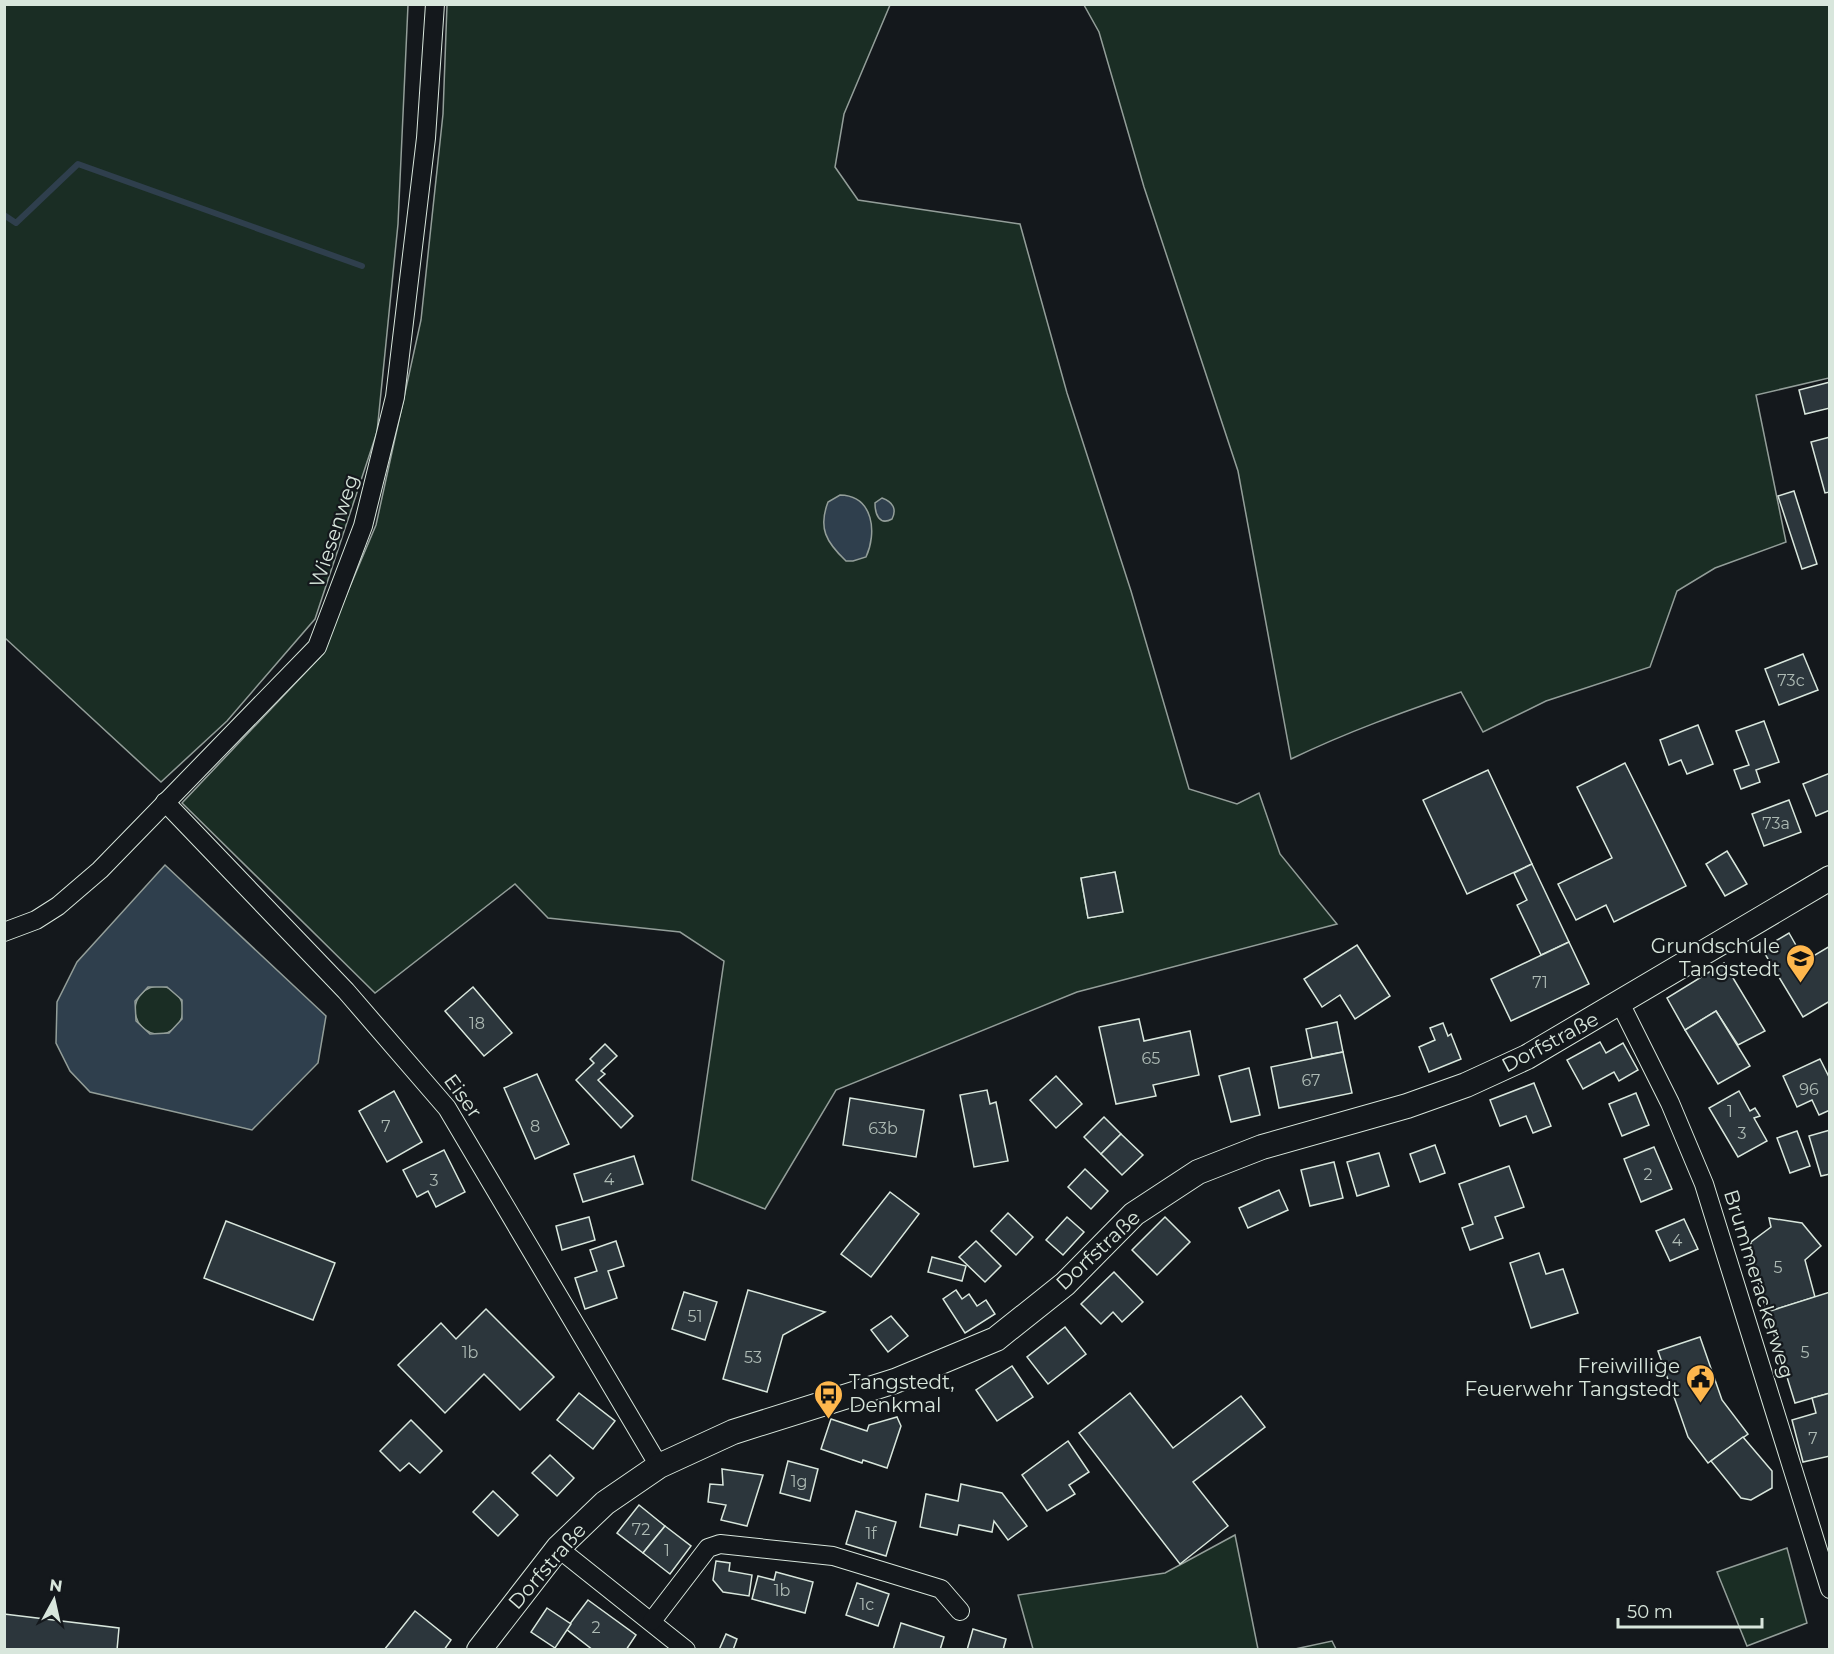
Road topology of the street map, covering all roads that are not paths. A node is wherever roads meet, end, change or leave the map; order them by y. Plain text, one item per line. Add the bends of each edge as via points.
1 (435, 4) edge
2 (165, 802) junction
3 (1830, 878) edge
4 (4, 932) edge
5 (1620, 1003) junction
6 (659, 1466) junction
7 (558, 1548) junction
8 (1830, 1589) edge
9 (960, 1611) dead end
10 (652, 1621) junction
11 (478, 1650) edge
12 (686, 1650) edge

1 - 2 street, Wiesenweg via 426,138 395,397 363,526 317,647
2 - 4 street, Wiesenweg via 100,870 58,906 36,920
2 - 6 street, Eiser via 346,991 447,1108
3 - 5 main road, Dorfstraße
5 - 6 main road, Dorfstraße via 1527,1057 1466,1084 1407,1106 1262,1147 1198,1172 1134,1214 1065,1284 996,1339 895,1381 732,1432
5 - 8 street, Brummerackerweg via 1670,1103 1704,1184
6 - 7 main road, Dorfstraße via 605,1503
7 - 10 street
7 - 11 main road, Dorfstraße
9 - 10 street via 941,1589 833,1556 720,1544 708,1548
10 - 12 street

